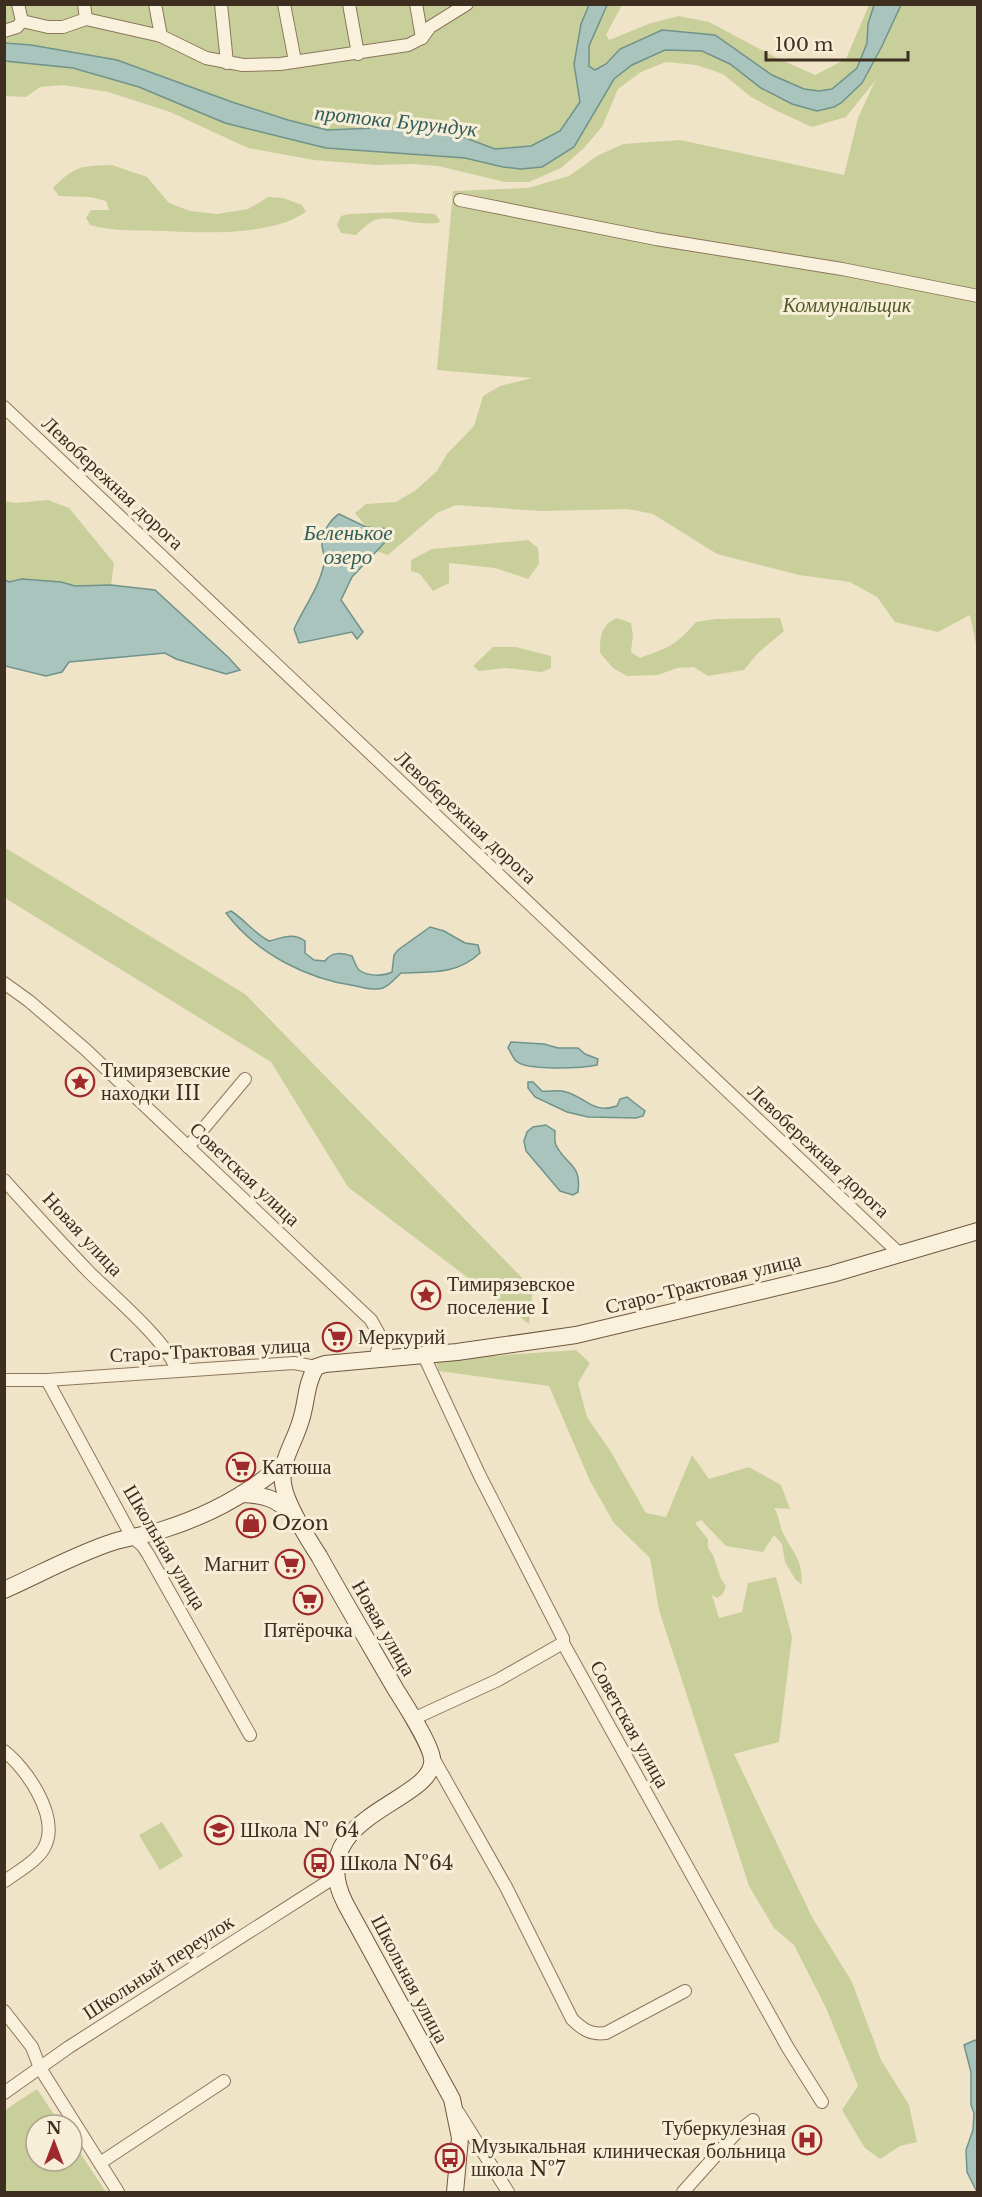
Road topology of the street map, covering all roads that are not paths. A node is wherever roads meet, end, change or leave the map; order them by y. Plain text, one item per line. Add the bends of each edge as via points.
1 (18, 4) edge
2 (84, 4) edge
3 (155, 4) edge
4 (221, 4) edge
5 (284, 4) edge
6 (349, 4) edge
7 (416, 4) edge
8 (467, 4) edge
9 (86, 19) junction
10 (22, 21) junction
11 (4, 31) edge
12 (161, 36) junction
13 (422, 38) junction
14 (358, 54) junction
15 (295, 61) junction
16 (227, 63) junction
17 (460, 200) dead end
18 (978, 296) edge
19 (4, 407) edge
20 (4, 983) edge
21 (245, 1079) dead end
22 (188, 1147) junction
23 (4, 1180) edge
24 (978, 1231) edge
25 (901, 1255) junction
26 (424, 1356) junction
27 (375, 1359) junction
28 (316, 1367) junction
29 (177, 1370) junction
30 (4, 1380) edge
31 (47, 1380) junction
32 (285, 1462) junction
33 (242, 1494) junction
34 (299, 1522) junction
35 (132, 1537) junction
36 (4, 1590) edge
37 (563, 1643) junction
38 (413, 1719) junction
39 (250, 1736) dead end
40 (4, 1751) edge
41 (432, 1756) junction
42 (335, 1876) junction
43 (5, 1881) edge
44 (685, 1991) dead end
45 (4, 2012) edge
46 (40, 2068) junction
47 (224, 2081) dead end
48 (4, 2093) edge
49 (822, 2102) dead end
50 (453, 2103) junction
51 (753, 2120) dead end
52 (100, 2163) junction
53 (118, 2193) edge
54 (454, 2193) edge
55 (508, 2193) edge
56 (683, 2193) edge

1 - 10 street
2 - 9 street
3 - 12 street
4 - 16 street
5 - 15 street
6 - 14 street
7 - 13 street
8 - 13 street via 430,27
9 - 10 street via 63,27
9 - 12 street
10 - 11 street
12 - 16 street via 200,56
13 - 14 street via 408,45
14 - 15 street
15 - 16 street
17 - 18 street
19 - 25 street, Левобережная дорога
20 - 22 street, Советская улица via 85,1049
21 - 22 street
22 - 27 street, Советская улица via 371,1320 381,1338
23 - 29 street, Новая улица via 150,1333
24 - 25 street, Старо-Трактовая улица
25 - 26 street, Старо-Трактовая улица via 612,1327 542,1341
26 - 27 street, Старо-Трактовая улица
26 - 37 street, Советская улица
27 - 28 street, Старо-Трактовая улица
28 - 29 street, Старо-Трактовая улица via 294,1362
28 - 32 street, Новая улица
29 - 31 street, Старо-Трактовая улица
30 - 31 street, Старо-Трактовая улица
31 - 35 street, Школьная улица
32 - 33 street
32 - 34 street, Новая улица via 283,1486
33 - 34 street via 277,1500
33 - 35 street via 162,1530
34 - 38 street, Новая улица
35 - 36 street via 82,1554
35 - 39 street, Школьная улица via 148,1554
37 - 38 street via 498,1680
37 - 49 street, Советская улица
38 - 41 street, Новая улица
40 - 43 street via 34,1784 48,1832 42,1852
41 - 42 street via 426,1778 354,1829 336,1863
41 - 44 street via 506,1887 572,2019 582,2030 606,2033
42 - 46 street, Школьный переулок
42 - 50 street, Школьная улица via 345,1903
45 - 46 street via 32,2047
46 - 48 street, Школьный переулок
46 - 52 street
47 - 52 street
50 - 54 street, Школьная улица via 460,2138
50 - 55 street
51 - 56 street via 735,2134
52 - 53 street

